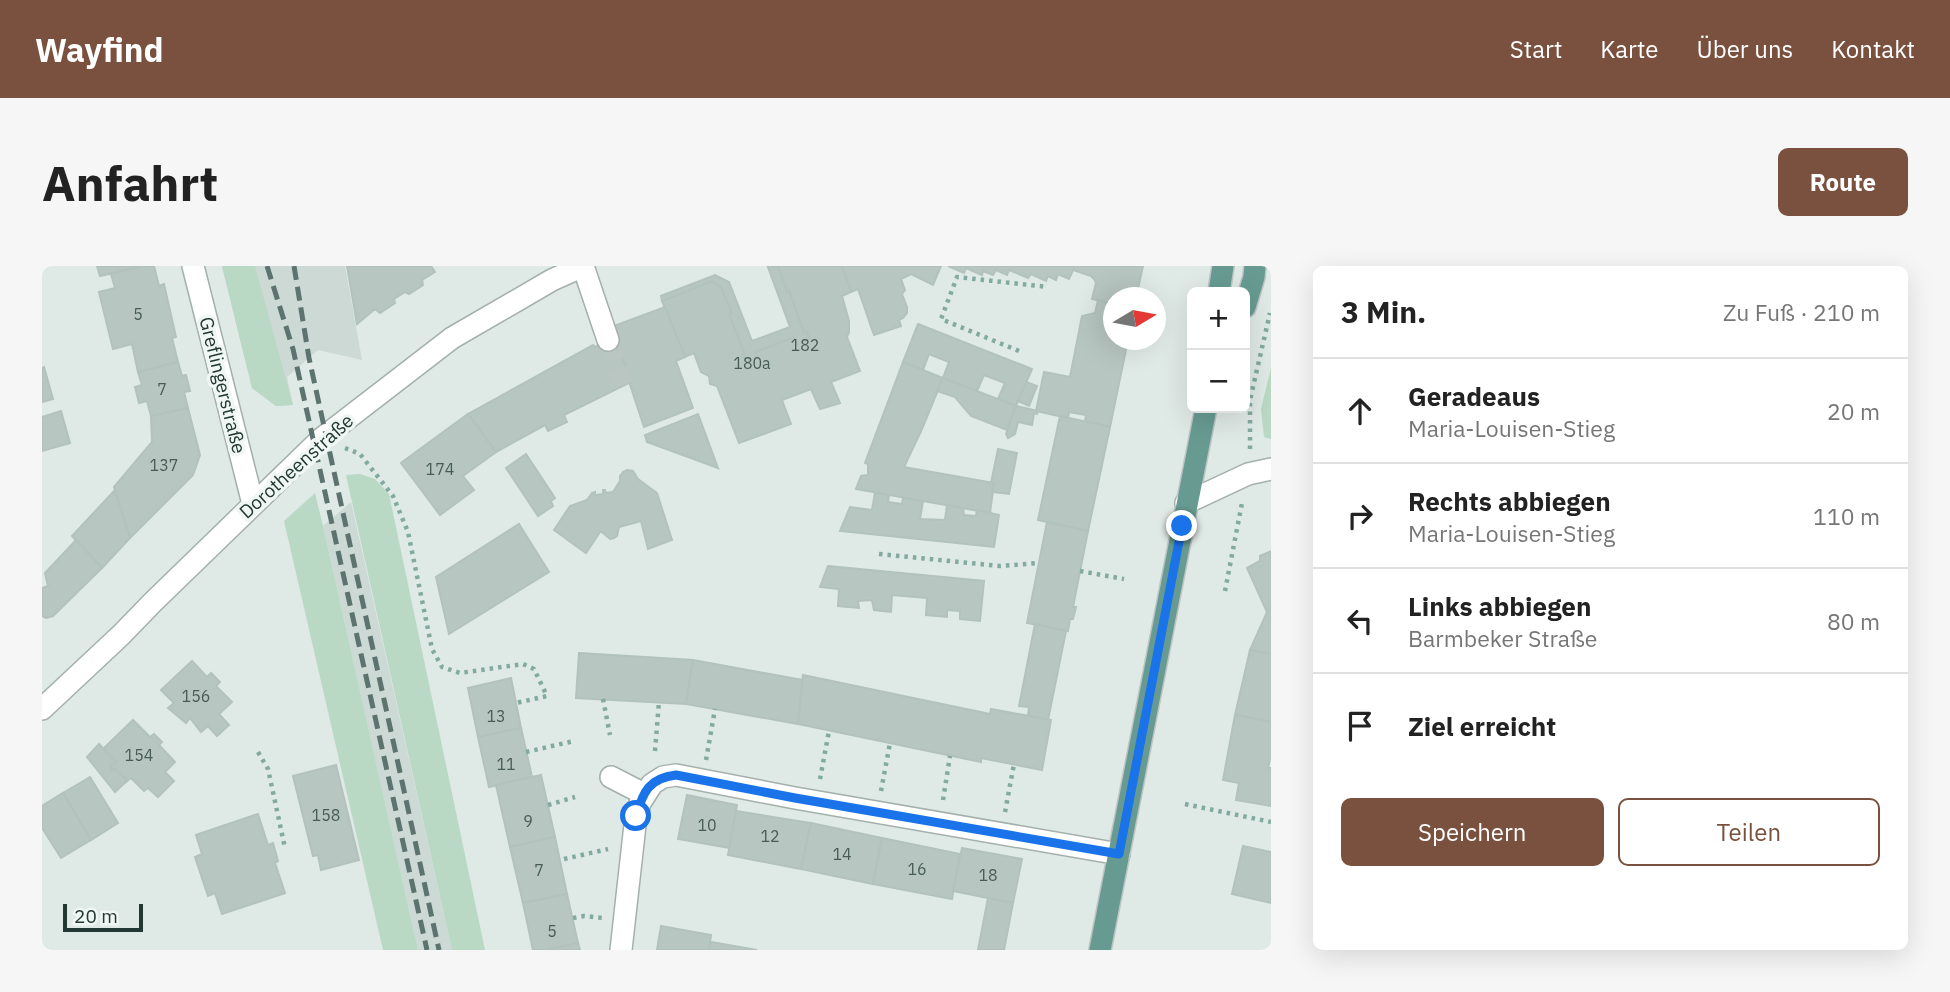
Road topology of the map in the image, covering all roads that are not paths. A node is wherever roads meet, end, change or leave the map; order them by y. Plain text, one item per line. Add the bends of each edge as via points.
1 (193, 266) edge
2 (583, 266) edge
3 (1223, 266) edge
4 (1255, 266) edge
5 (551, 273) edge
6 (1220, 287) edge
7 (1250, 290) edge
8 (608, 340) tunnel mouth
9 (1206, 413) edge
10 (1271, 469) edge
11 (1186, 503) junction
12 (253, 504) junction
13 (42, 709) edge
14 (611, 777) dead end
15 (644, 794) junction
16 (1119, 854) junction
17 (621, 950) edge
18 (1100, 950) edge

1 - 12 street, Greflingerstraße
2 - 5 street, Dorotheenstraße
2 - 8 street
3 - 6 main road
4 - 7 main road
5 - 12 street, Dorotheenstraße via 452,338 321,439
9 - 11 main road
10 - 11 street via 1248,474
11 - 16 main road
12 - 13 street, Dorotheenstraße
14 - 15 street
15 - 16 street via 657,779 684,776
15 - 17 street via 636,816
16 - 18 main road

